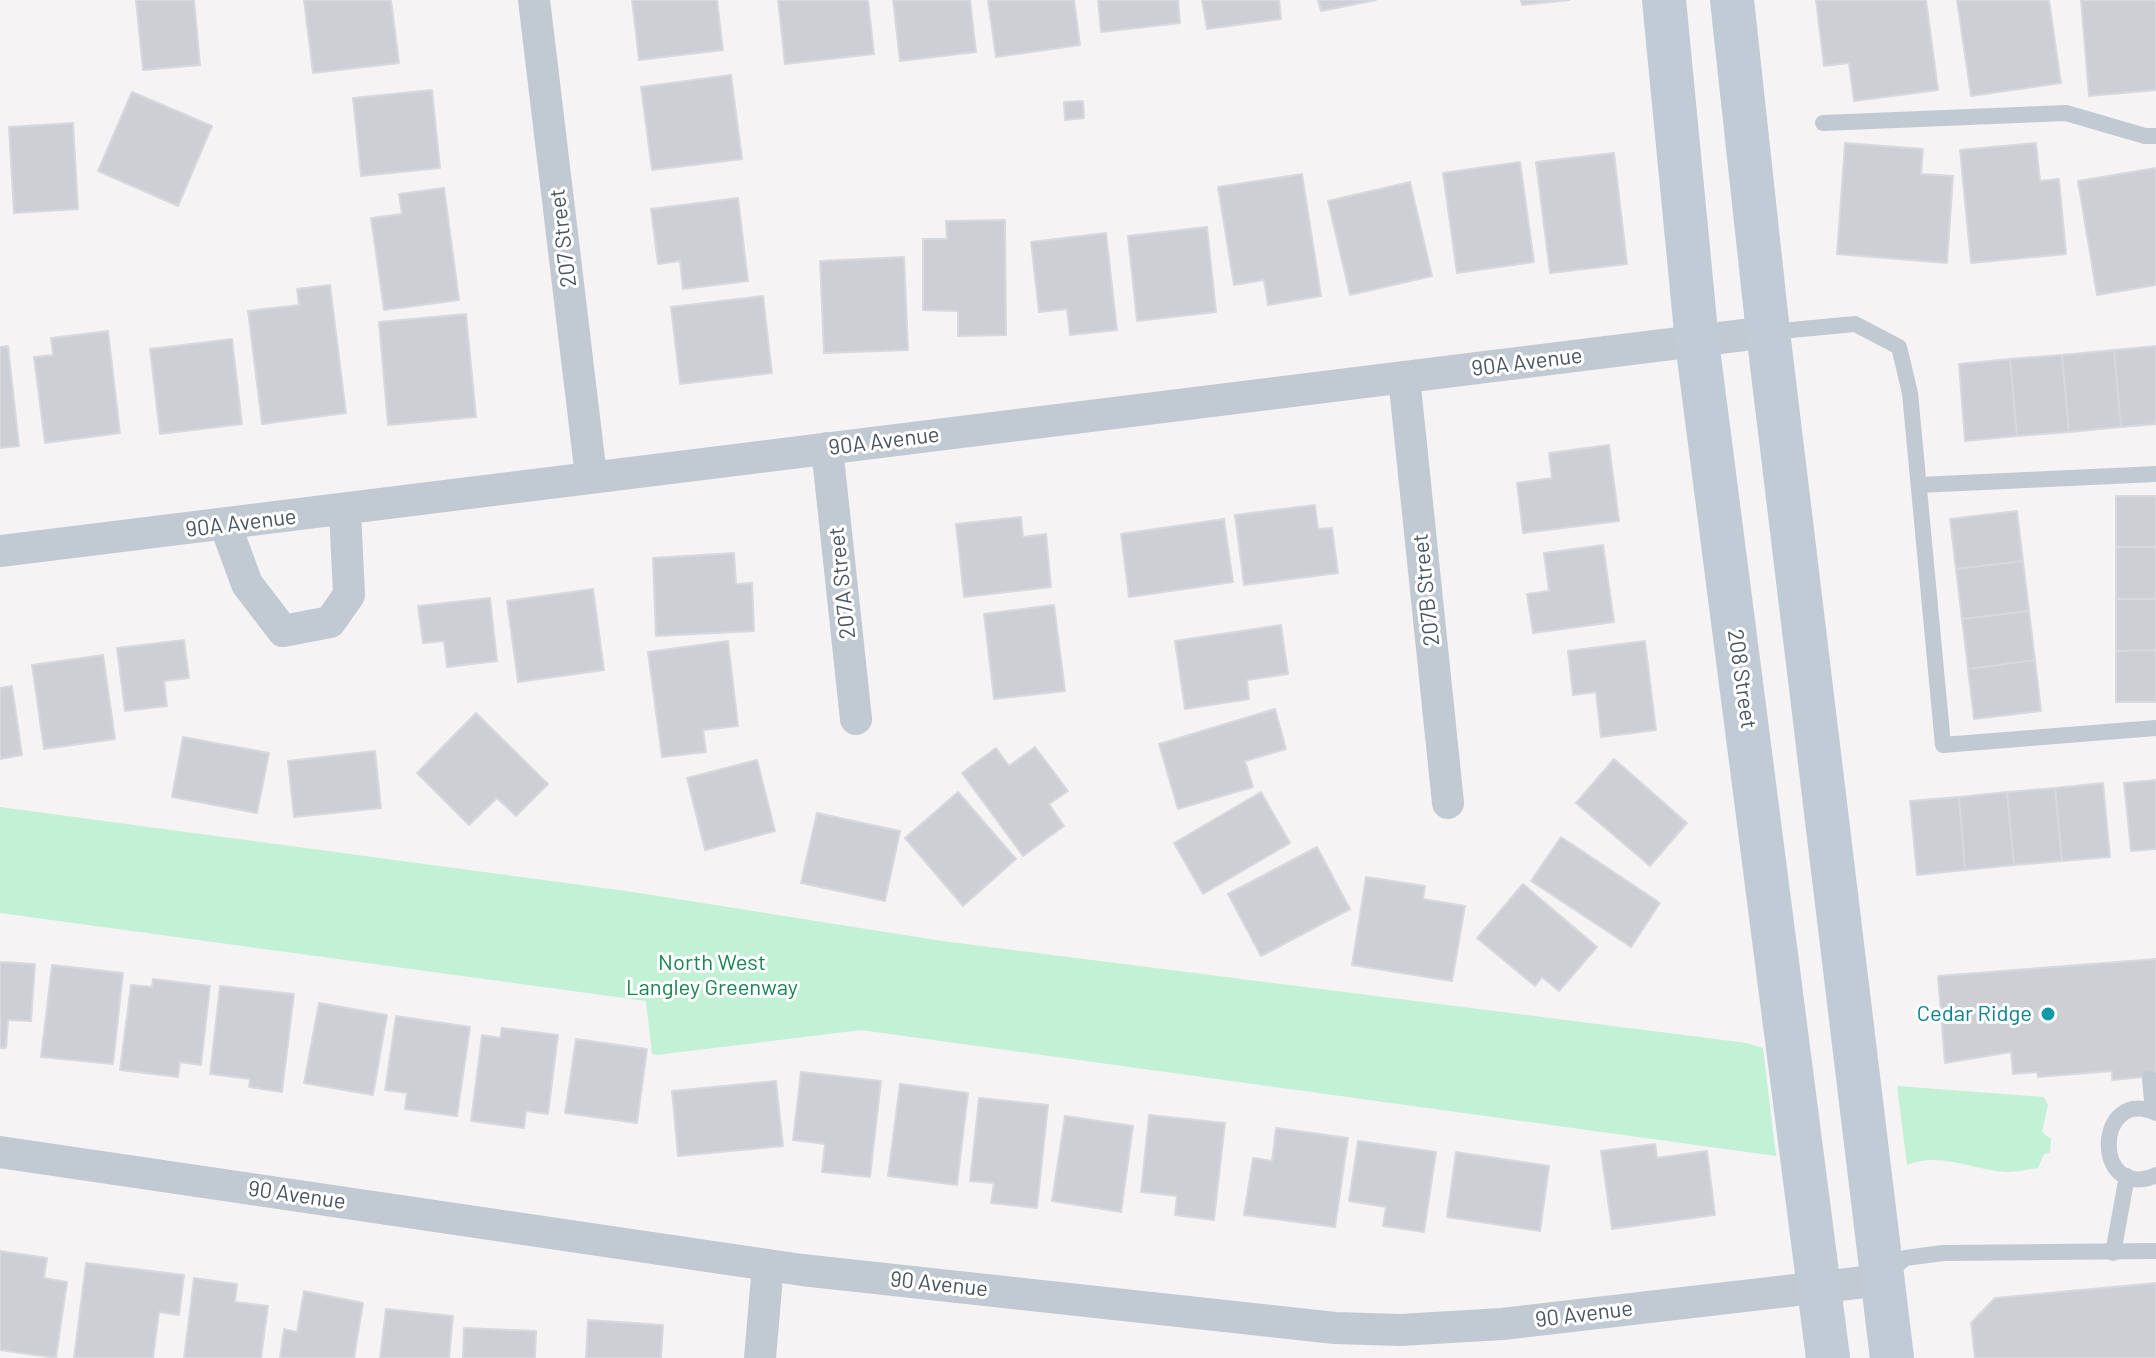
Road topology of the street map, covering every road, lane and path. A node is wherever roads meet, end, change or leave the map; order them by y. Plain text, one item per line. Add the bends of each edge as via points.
1 (534, 0) edge
2 (1664, 0) edge
3 (1732, 0) edge
4 (1823, 123) dead end
5 (2156, 136) edge
6 (1768, 332) junction
7 (1697, 342) junction
8 (1404, 377) junction
9 (827, 448) junction
10 (2156, 474) edge
11 (591, 476) junction
12 (1919, 485) junction
13 (345, 511) junction
14 (225, 524) junction
15 (0, 551) edge
16 (856, 719) dead end
17 (2156, 728) edge
18 (1448, 803) dead end
19 (2150, 1079) dead end
20 (2154, 1112) edge
21 (0, 1152) edge
22 (2156, 1175) edge
23 (2127, 1176) junction
24 (2156, 1251) edge
25 (2113, 1253) junction
26 (768, 1265) junction
27 (1882, 1280) junction
28 (1820, 1288) junction
29 (760, 1358) edge
30 (1828, 1358) edge
31 (1892, 1358) edge

1 - 11 street, 207 Street
2 - 7 main road, 208 Street
3 - 6 main road
4 - 5 lane via 2066,113
6 - 7 street, 90A Avenue
6 - 12 lane via 1855,324 1899,347 1910,393
6 - 27 main road
7 - 8 street, 90A Avenue
7 - 28 main road, 208 Street
8 - 9 street, 90A Avenue
8 - 18 street, 207B Street
9 - 11 street, 90A Avenue
9 - 16 street, 207A Street
10 - 12 lane
11 - 13 street, 90A Avenue
12 - 17 lane via 1943,745
13 - 14 street, 90A Avenue
13 - 14 street via 349,595 330,622 283,631 247,584
14 - 15 street, 90A Avenue
19 - 20 lane
20 - 23 lane via 2127,1112 2111,1128 2107,1150
21 - 26 street, 90 Avenue
22 - 23 lane
23 - 25 lane
24 - 25 lane
25 - 27 lane via 1943,1253 1905,1258
26 - 28 street, 90 Avenue via 1319,1326 1400,1330 1502,1324
26 - 29 street
27 - 28 street, 90 Avenue
27 - 31 main road
28 - 30 main road, 208 Street

